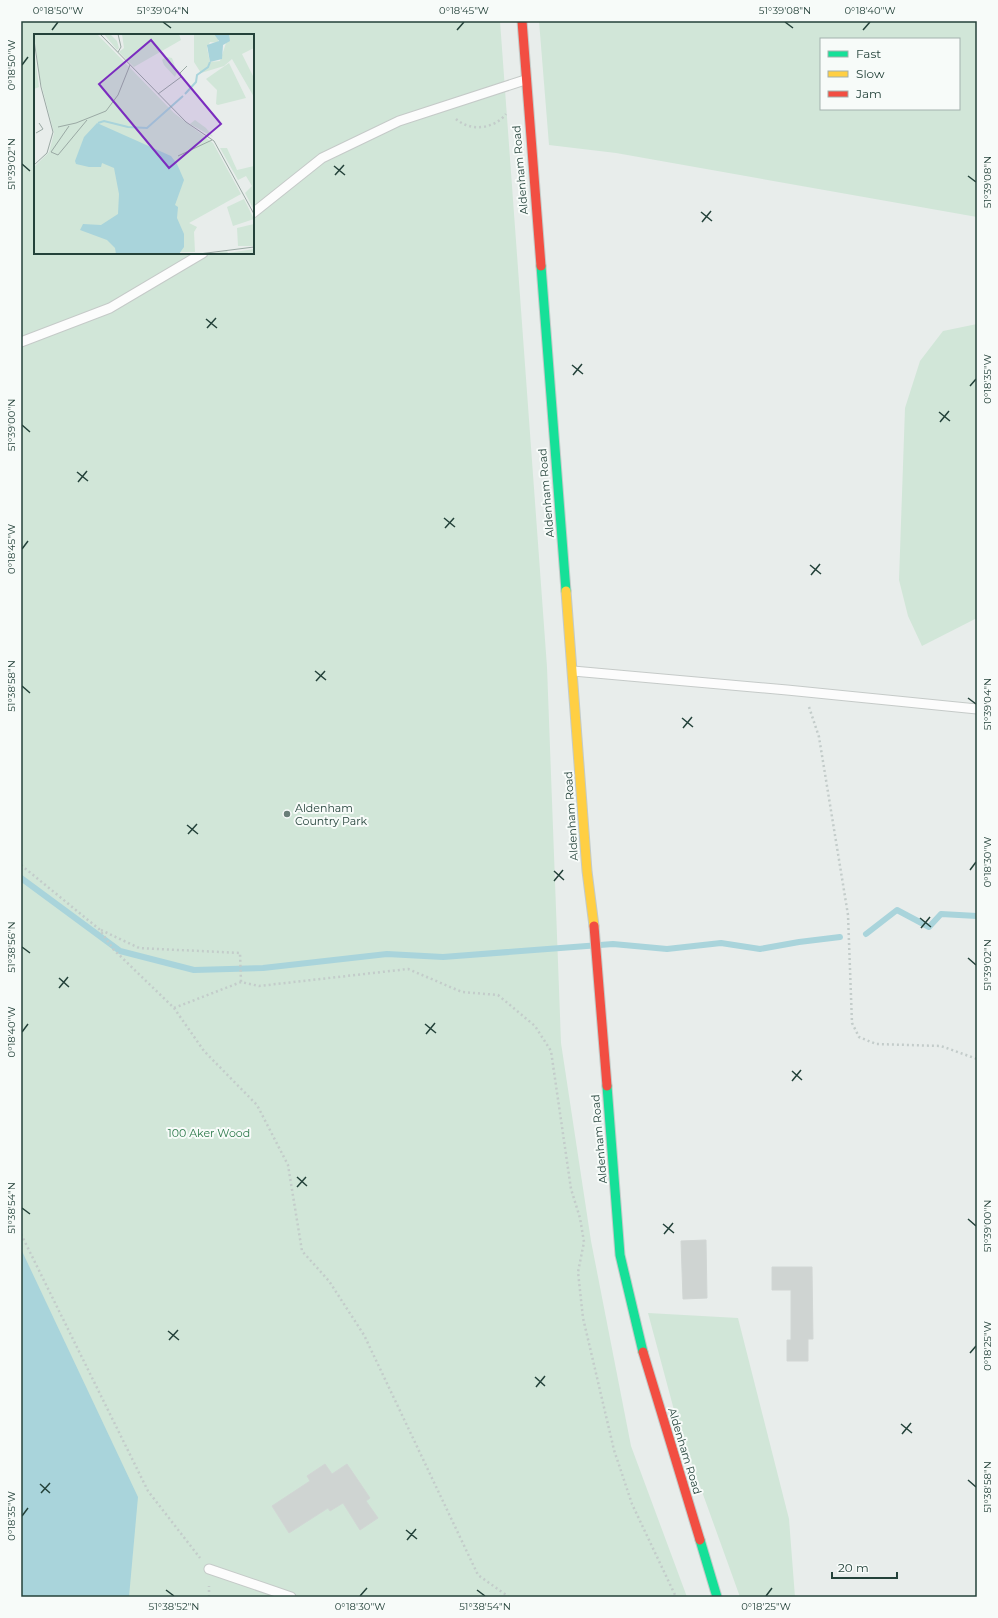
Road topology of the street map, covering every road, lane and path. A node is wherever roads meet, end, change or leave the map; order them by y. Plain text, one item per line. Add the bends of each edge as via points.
1 (522, 21) edge
2 (525, 80) junction
3 (446, 106) junction
4 (507, 114) dead end
5 (254, 212) edge
6 (201, 254) edge
7 (21, 342) edge
8 (573, 671) junction
9 (787, 690) junction
10 (977, 709) edge
11 (21, 865) edge
12 (100, 929) junction
13 (241, 982) junction
14 (174, 1008) junction
15 (977, 1059) edge
16 (21, 1234) edge
17 (209, 1569) joint
18 (291, 1597) edge
19 (509, 1597) edge
20 (676, 1597) edge
21 (717, 1597) edge

1 - 2 street, Aldenham Road
2 - 3 lane
2 - 8 street, Aldenham Road
3 - 4 path via 452,116 463,125 481,128 502,120
3 - 5 lane via 399,121 322,158
6 - 7 lane via 110,308
8 - 9 lane
8 - 21 street, Aldenham Road via 587,871 597,955 620,1255 645,1361
9 - 10 lane
9 - 15 path via 807,703 819,737 848,915 852,1023 859,1037 876,1044 941,1046
11 - 12 path
12 - 13 path via 139,948 240,954
12 - 14 path via 114,950
13 - 14 path
13 - 20 path via 259,986 408,969 462,992 498,995 535,1026 551,1051 571,1189 584,1242 578,1272 583,1318 614,1450 632,1504
14 - 19 path via 204,1051 257,1105 288,1165 302,1251 329,1281 364,1335 478,1575
16 - 17 path via 148,1491
17 - 18 lane

